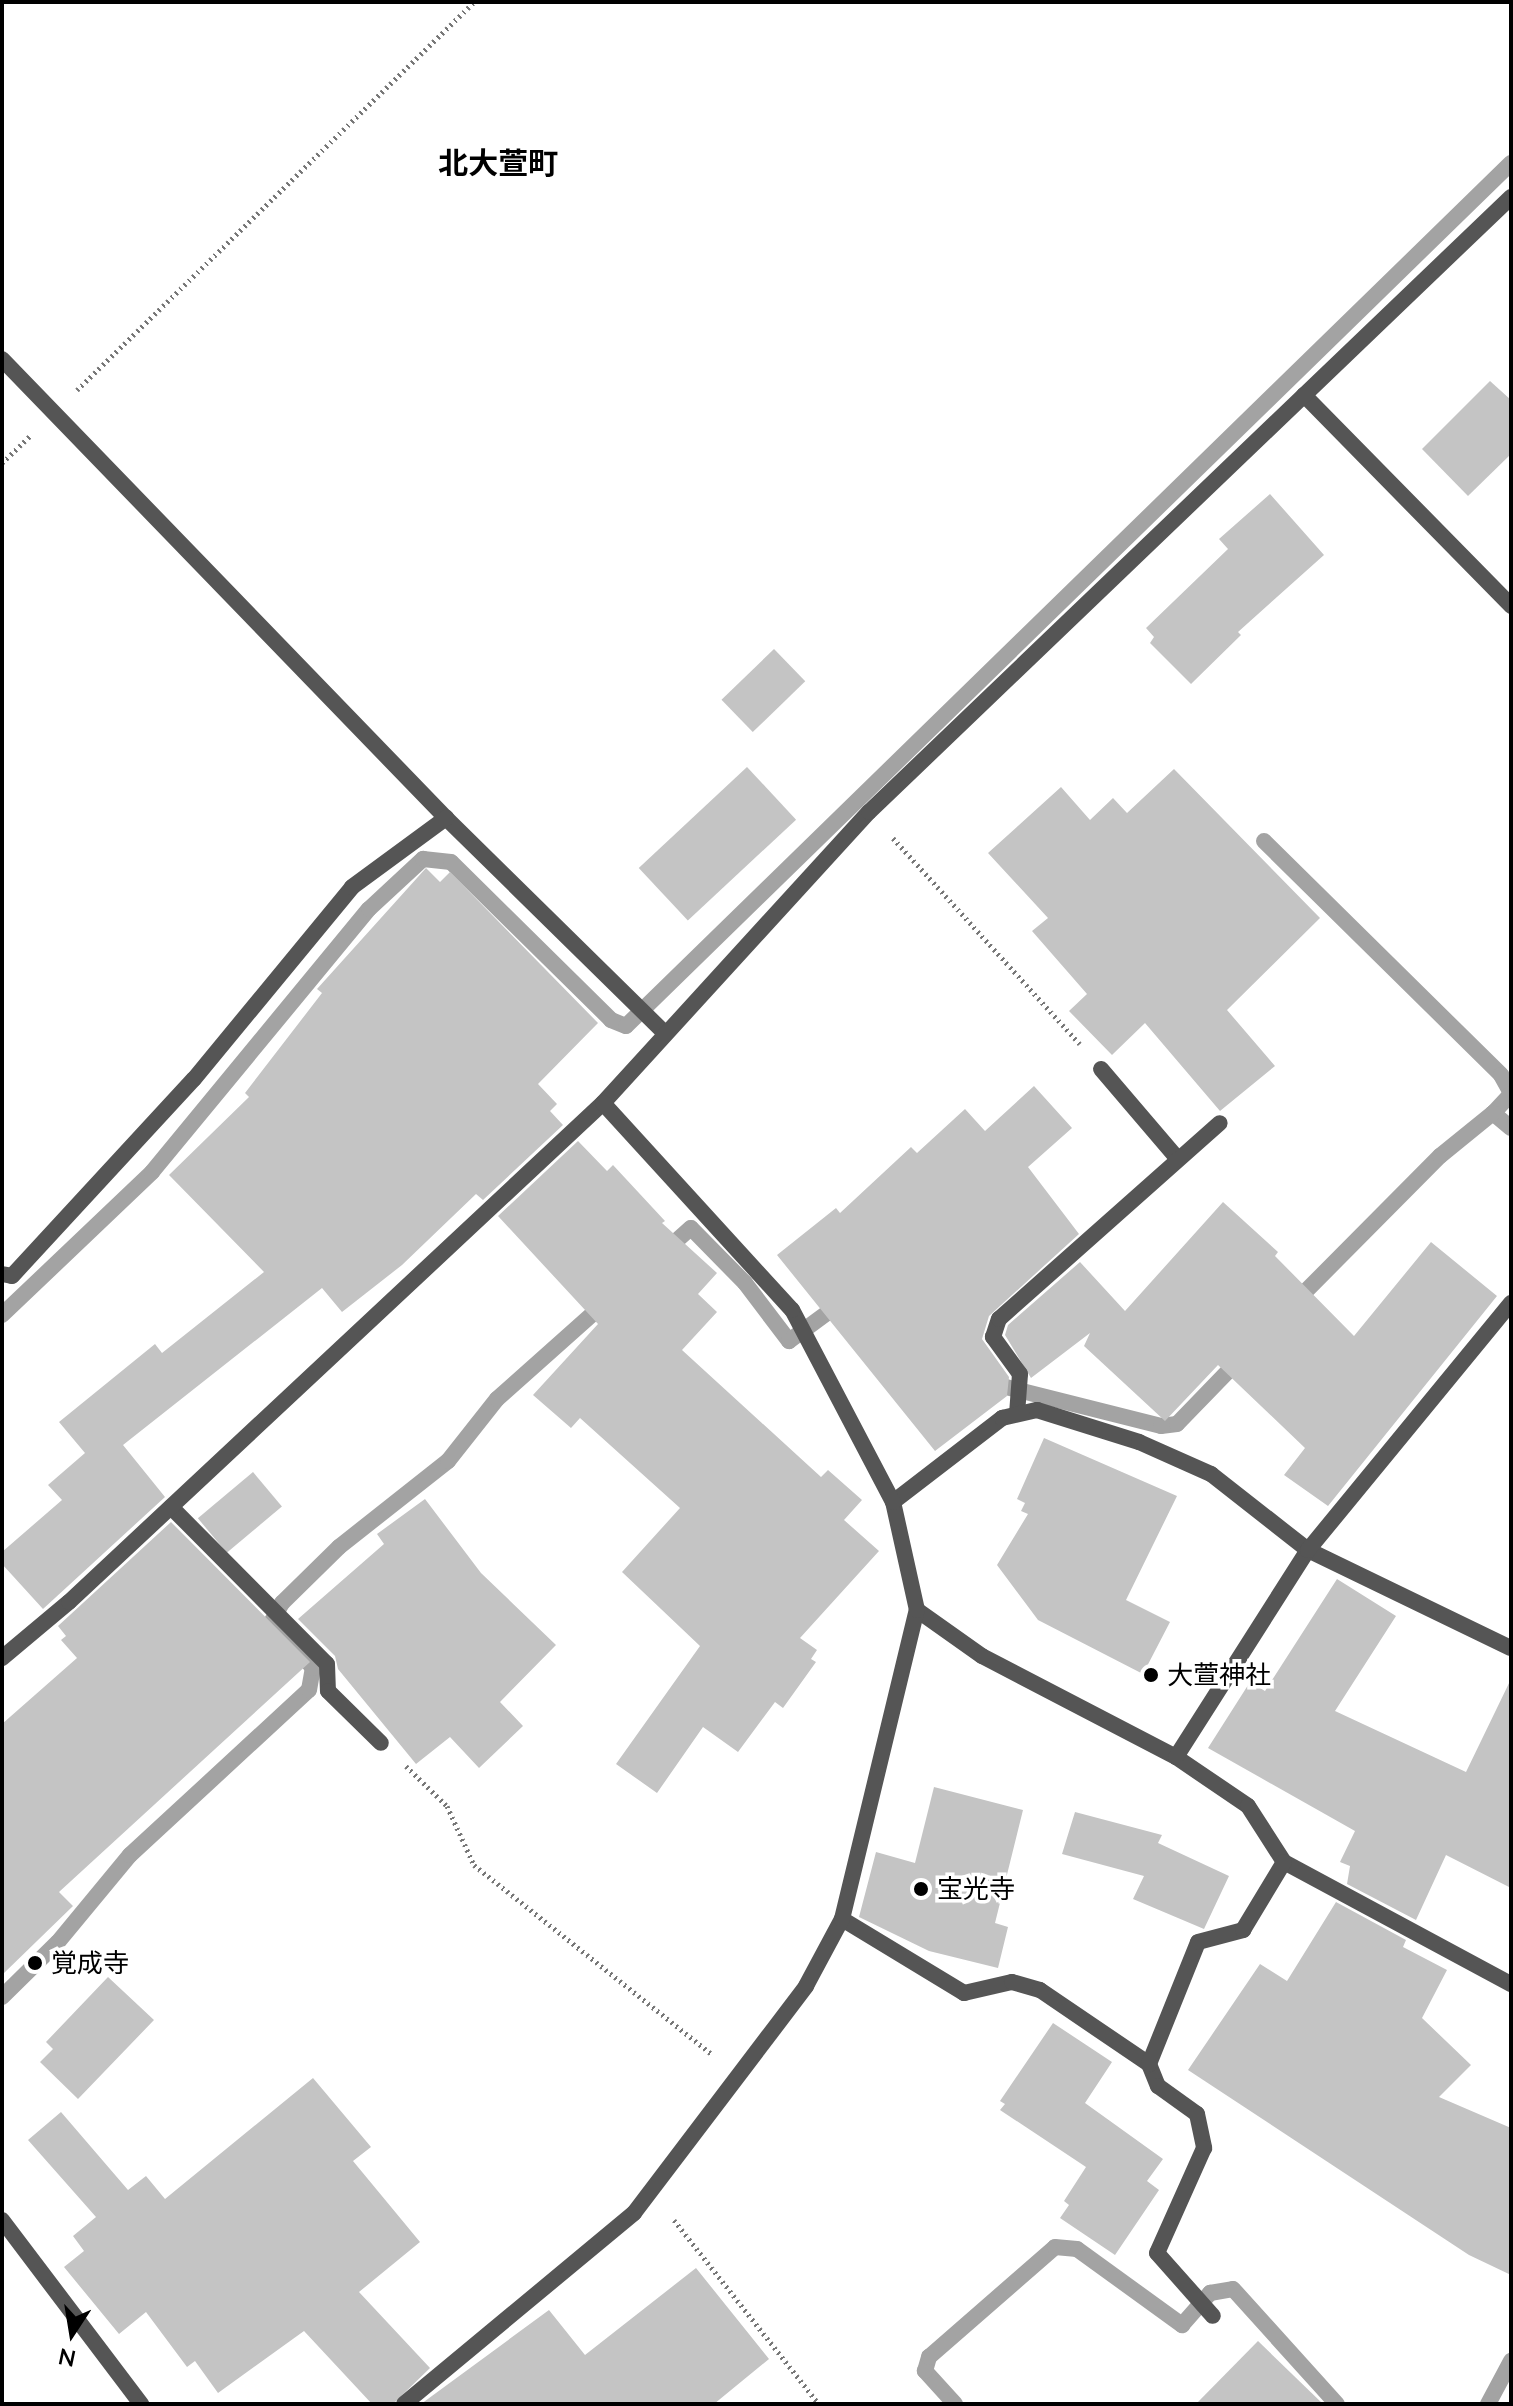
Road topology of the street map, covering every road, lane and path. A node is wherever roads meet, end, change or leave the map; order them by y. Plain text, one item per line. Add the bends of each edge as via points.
1 (474, 2) edge
2 (1511, 197) edge
3 (2, 359) edge
4 (1304, 395) junction
5 (54, 413) junction
6 (2, 463) edge
7 (1511, 606) edge
8 (869, 812) junction
9 (446, 818) junction
10 (662, 1029) junction
11 (1101, 1069) joint
12 (603, 1103) junction
13 (1220, 1123) dead end
14 (1178, 1159) junction
15 (2, 1274) edge
16 (1511, 1303) edge
17 (1017, 1414) junction
18 (893, 1502) junction
19 (171, 1507) junction
20 (1308, 1550) junction
21 (917, 1610) junction
22 (1511, 1648) edge
23 (2, 1658) edge
24 (381, 1743) joint
25 (1176, 1757) junction
26 (1284, 1862) junction
27 (842, 1919) junction
28 (1511, 1984) edge
29 (1149, 2064) junction
30 (741, 2077) junction
31 (652, 2190) junction
32 (2, 2220) edge
33 (1213, 2316) dead end
34 (141, 2404) edge
35 (404, 2404) edge
36 (819, 2404) edge

1 - 5 path
2 - 4 street
3 - 5 street
4 - 7 street
4 - 8 street
5 - 6 path
5 - 9 street
8 - 10 street
8 - 11 path via 990,940
9 - 10 street
9 - 15 street via 352,887 194,1079 12,1276
10 - 12 street
11 - 14 street
12 - 18 street via 792,1310
12 - 19 street
13 - 14 street
14 - 17 street via 999,1319 993,1337 1020,1374
16 - 20 street
17 - 18 street via 1002,1418
17 - 20 street via 1037,1410 1139,1442 1211,1474
18 - 21 street
19 - 23 street
19 - 24 street via 327,1664 328,1691
20 - 22 street
20 - 25 street
21 - 25 street via 982,1656
21 - 27 street
24 - 30 path via 447,1806 474,1865
25 - 26 street via 1248,1806
26 - 28 street
26 - 29 street via 1243,1930 1198,1942
27 - 29 street via 964,1993 1012,1982 1040,1990
27 - 30 street via 806,1986
29 - 33 street via 1158,2086 1197,2114 1204,2148 1157,2253
30 - 31 street
31 - 35 street via 634,2213
31 - 36 path
32 - 34 street

